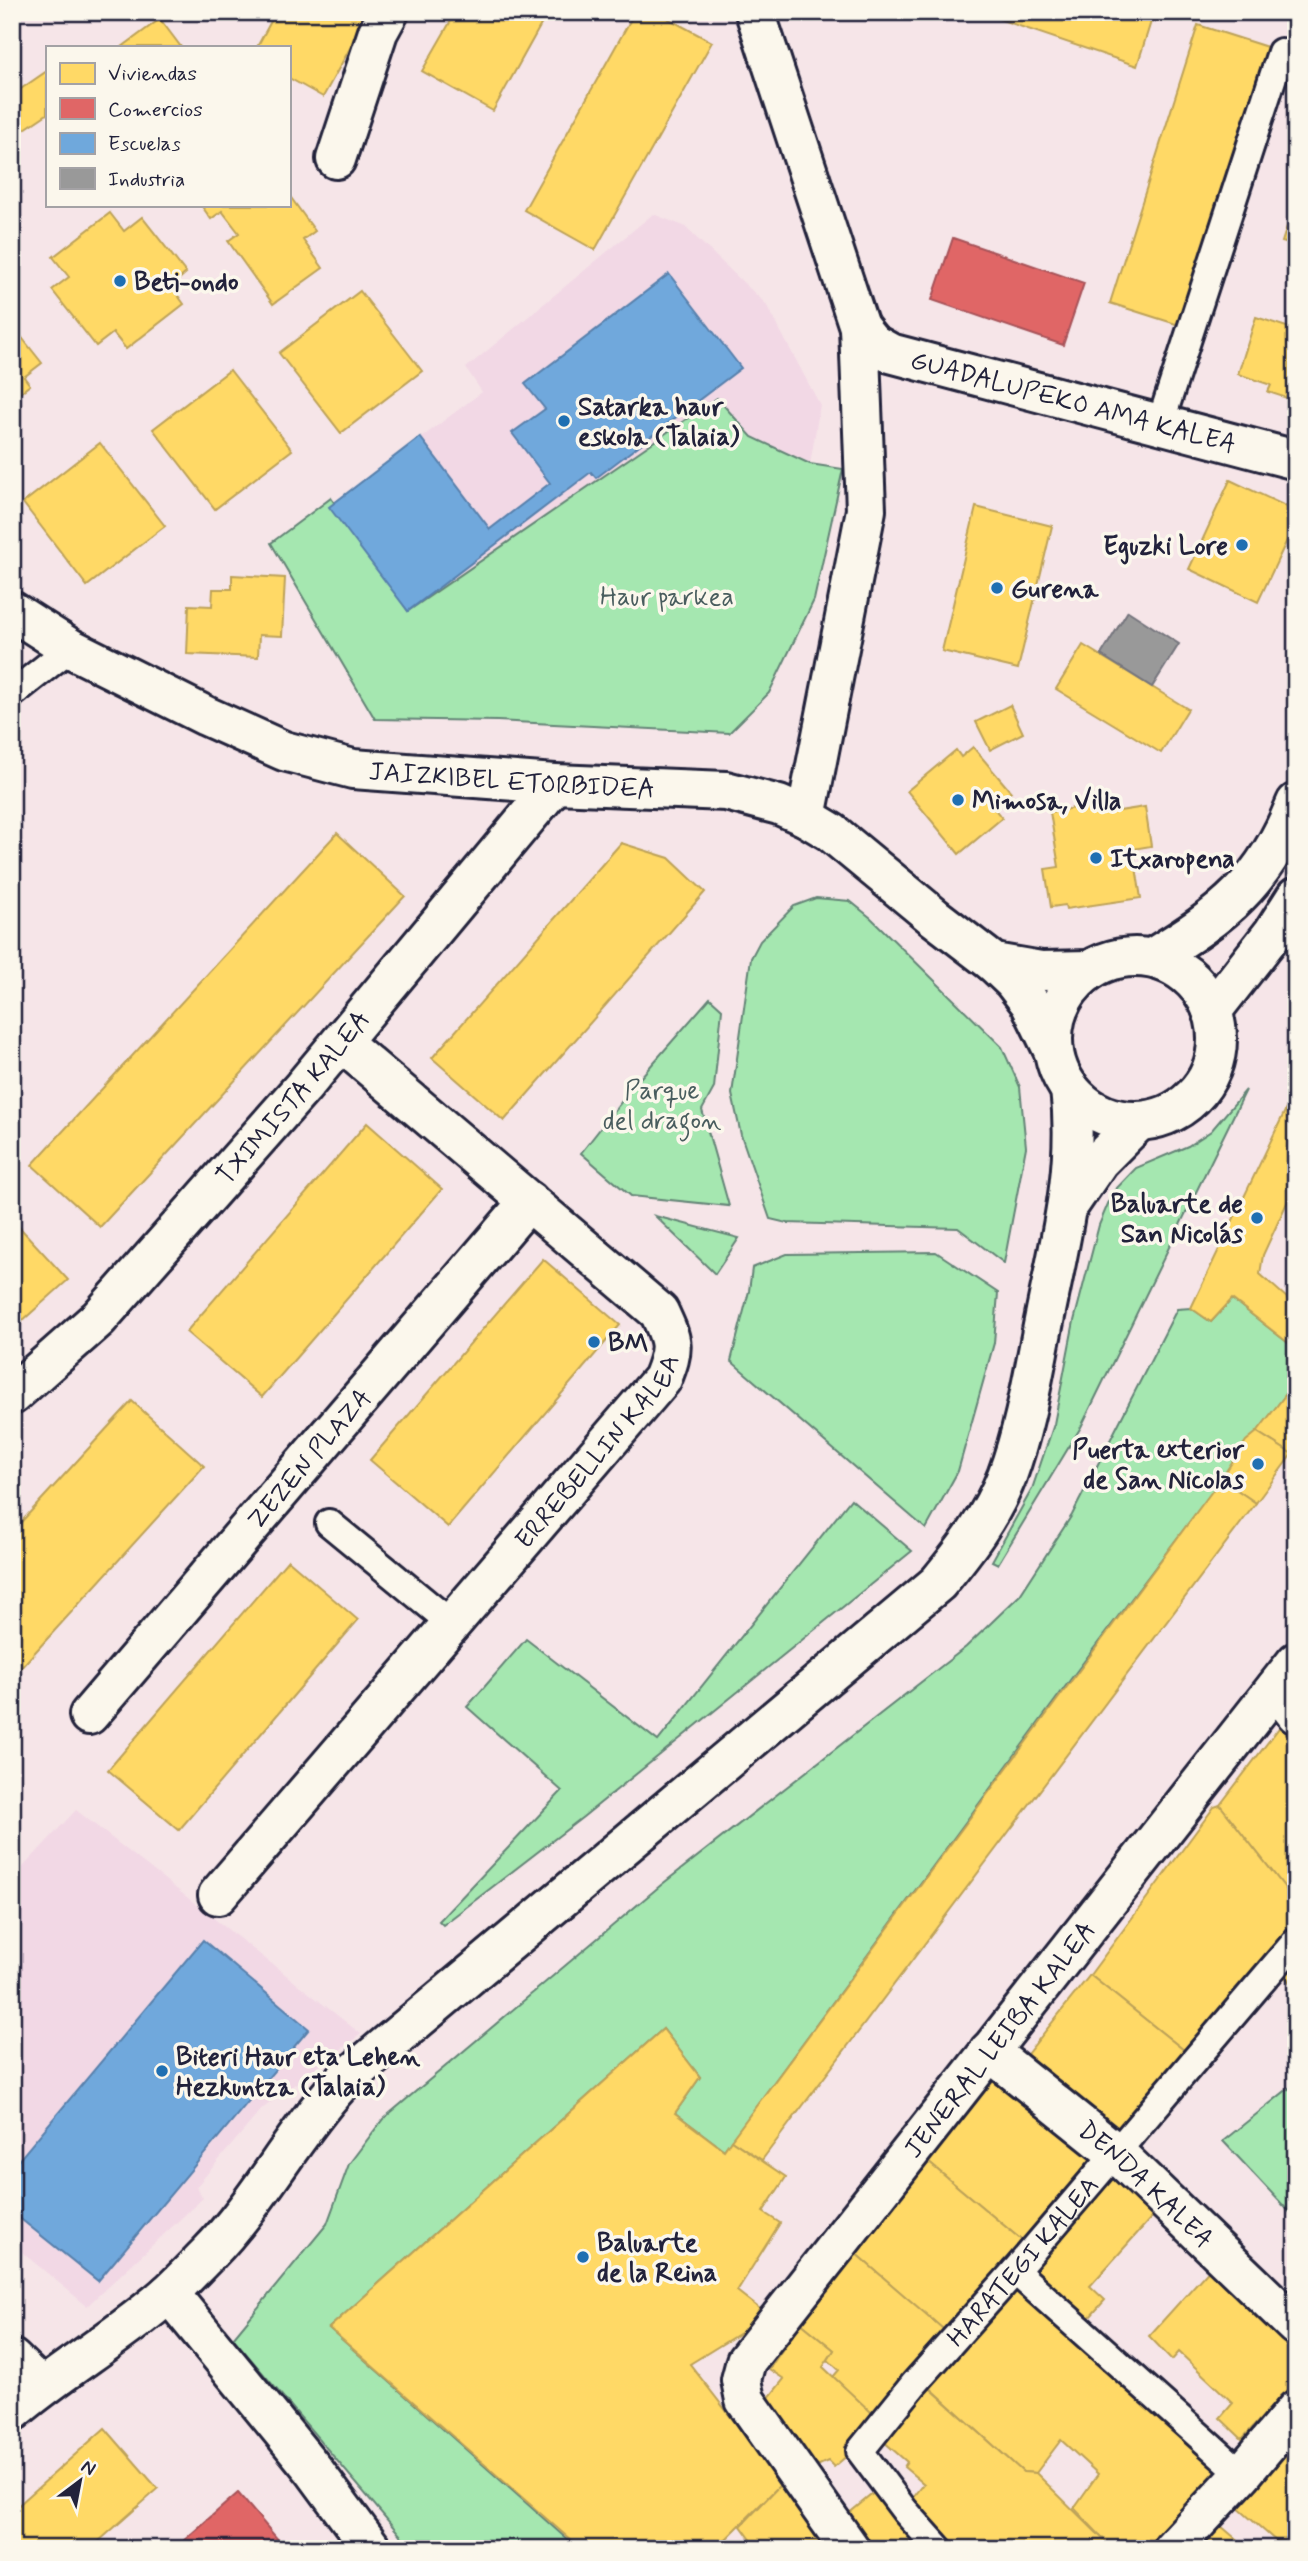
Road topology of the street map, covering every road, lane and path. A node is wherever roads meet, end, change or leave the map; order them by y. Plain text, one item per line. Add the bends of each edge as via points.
1 (389, 12) edge
2 (755, 12) edge
3 (1281, 52) dead end
4 (336, 159) dead end
5 (859, 327) junction
6 (1160, 424) junction
7 (1296, 460) edge
8 (12, 611) edge
9 (70, 648) junction
10 (12, 694) edge
11 (555, 784) junction
12 (1296, 803) edge
13 (806, 817) junction
14 (1296, 897) edge
15 (1152, 958) junction
16 (994, 962) junction
17 (1090, 970) junction
18 (1212, 1011) junction
19 (341, 1042) junction
20 (1054, 1050) junction
21 (1070, 1089) junction
22 (1139, 1121) junction
23 (529, 1201) junction
24 (1066, 1210) junction
25 (12, 1395) edge
26 (329, 1523) dead end
27 (452, 1623) junction
28 (1289, 1688) edge
29 (89, 1715) dead end
30 (218, 1895) dead end
31 (1296, 1941) edge
32 (989, 2051) junction
33 (1116, 2153) junction
34 (1015, 2271) junction
35 (169, 2293) junction
36 (1296, 2326) edge
37 (12, 2359) edge
38 (41, 2387) junction
39 (1296, 2410) edge
40 (12, 2412) edge
41 (1242, 2474) junction
42 (372, 2549) edge
43 (850, 2549) edge
44 (939, 2549) edge
45 (1172, 2549) edge

1 - 4 street via 378,32
2 - 5 street
3 - 6 lane
5 - 6 street, GUADALUPEKO AMA KALEA via 872,343 890,354
5 - 13 street via 866,510
6 - 7 street, GUADALUPEKO AMA KALEA
8 - 9 street, JAIZKIBEL ETORBIDEA
9 - 10 lane
9 - 11 street, JAIZKIBEL ETORBIDEA via 284,751 353,769
11 - 13 street, JAIZKIBEL ETORBIDEA via 726,791
11 - 19 street, TXIMISTA KALEA
12 - 15 street via 1268,862 1244,891 1216,916
13 - 16 street, JAIZKIBEL ETORBIDEA via 854,848
14 - 18 street
15 - 17 street via 1120,959
15 - 18 street via 1189,977
16 - 17 street, JAIZKIBEL ETORBIDEA via 1041,971
16 - 20 street, JAIZKIBEL ETORBIDEA via 1030,1003
17 - 20 street via 1059,1007
18 - 22 street via 1216,1049 1203,1085 1175,1110
19 - 23 street, ERREBELLIN KALEA
19 - 25 street, TXIMISTA KALEA via 99,1318
20 - 21 street
21 - 22 street via 1101,1113
21 - 24 street via 1074,1149
22 - 24 street via 1099,1161
23 - 27 street, ERREBELLIN KALEA via 659,1312 671,1339 668,1362 662,1378
23 - 29 street, ZEZEN PLAZA
24 - 35 street via 1024,1423 1006,1478 977,1536 938,1583 339,2085 245,2211
26 - 27 lane
27 - 30 street, ERREBELLIN KALEA
28 - 32 street, JENERAL LEIBA KALEA
31 - 33 lane, HARATEGI KALEA
32 - 33 street, DENDA KALEA
32 - 43 street, JENERAL LEIBA KALEA via 746,2361 741,2380 745,2400
33 - 34 lane, HARATEGI KALEA
33 - 36 street, DENDA KALEA
34 - 41 lane
34 - 44 lane, HARATEGI KALEA via 860,2451
35 - 38 street
35 - 42 street
37 - 38 street
38 - 40 street
39 - 41 street
41 - 45 street

